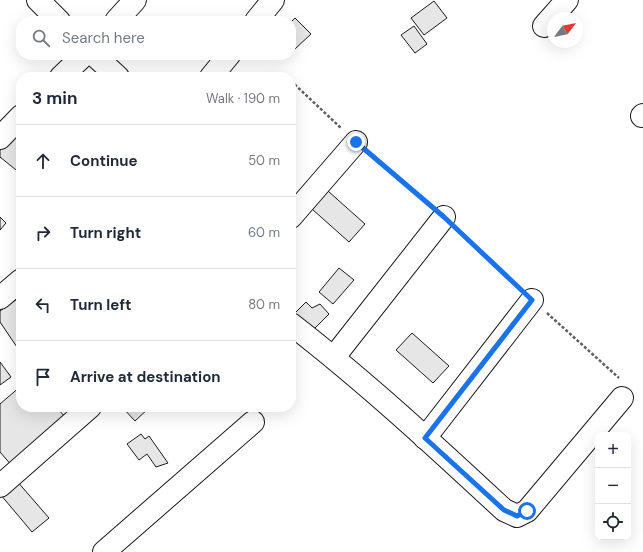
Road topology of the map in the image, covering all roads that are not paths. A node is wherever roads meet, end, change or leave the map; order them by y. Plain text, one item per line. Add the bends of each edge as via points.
1 (38, 0) edge
2 (135, 0) edge
3 (273, 0) edge
4 (567, 0) edge
5 (54, 16) edge
6 (121, 16) edge
7 (260, 16) edge
8 (544, 26) dead end
9 (79, 60) edge
10 (99, 60) edge
11 (225, 60) edge
12 (66, 72) edge
13 (113, 72) edge
14 (215, 72) edge
15 (16, 121) edge
16 (0, 138) edge
17 (356, 142) road end
18 (296, 211) edge
19 (444, 217) road end
20 (16, 284) edge
21 (0, 298) edge
22 (532, 300) road end
23 (296, 328) edge
24 (334, 357) junction
25 (622, 398) road end
26 (84, 412) edge
27 (253, 422) dead end
28 (425, 438) junction
29 (0, 486) edge
30 (104, 552) edge

1 - 5 street
2 - 6 street
3 - 7 street
4 - 8 street
9 - 12 street
10 - 13 street
11 - 14 street
15 - 16 street
17 - 18 street
19 - 24 street
20 - 21 street
22 - 28 street
23 - 24 street
24 - 28 street
25 - 28 street via 527,511 517,516 504,510
26 - 29 street
27 - 30 street

